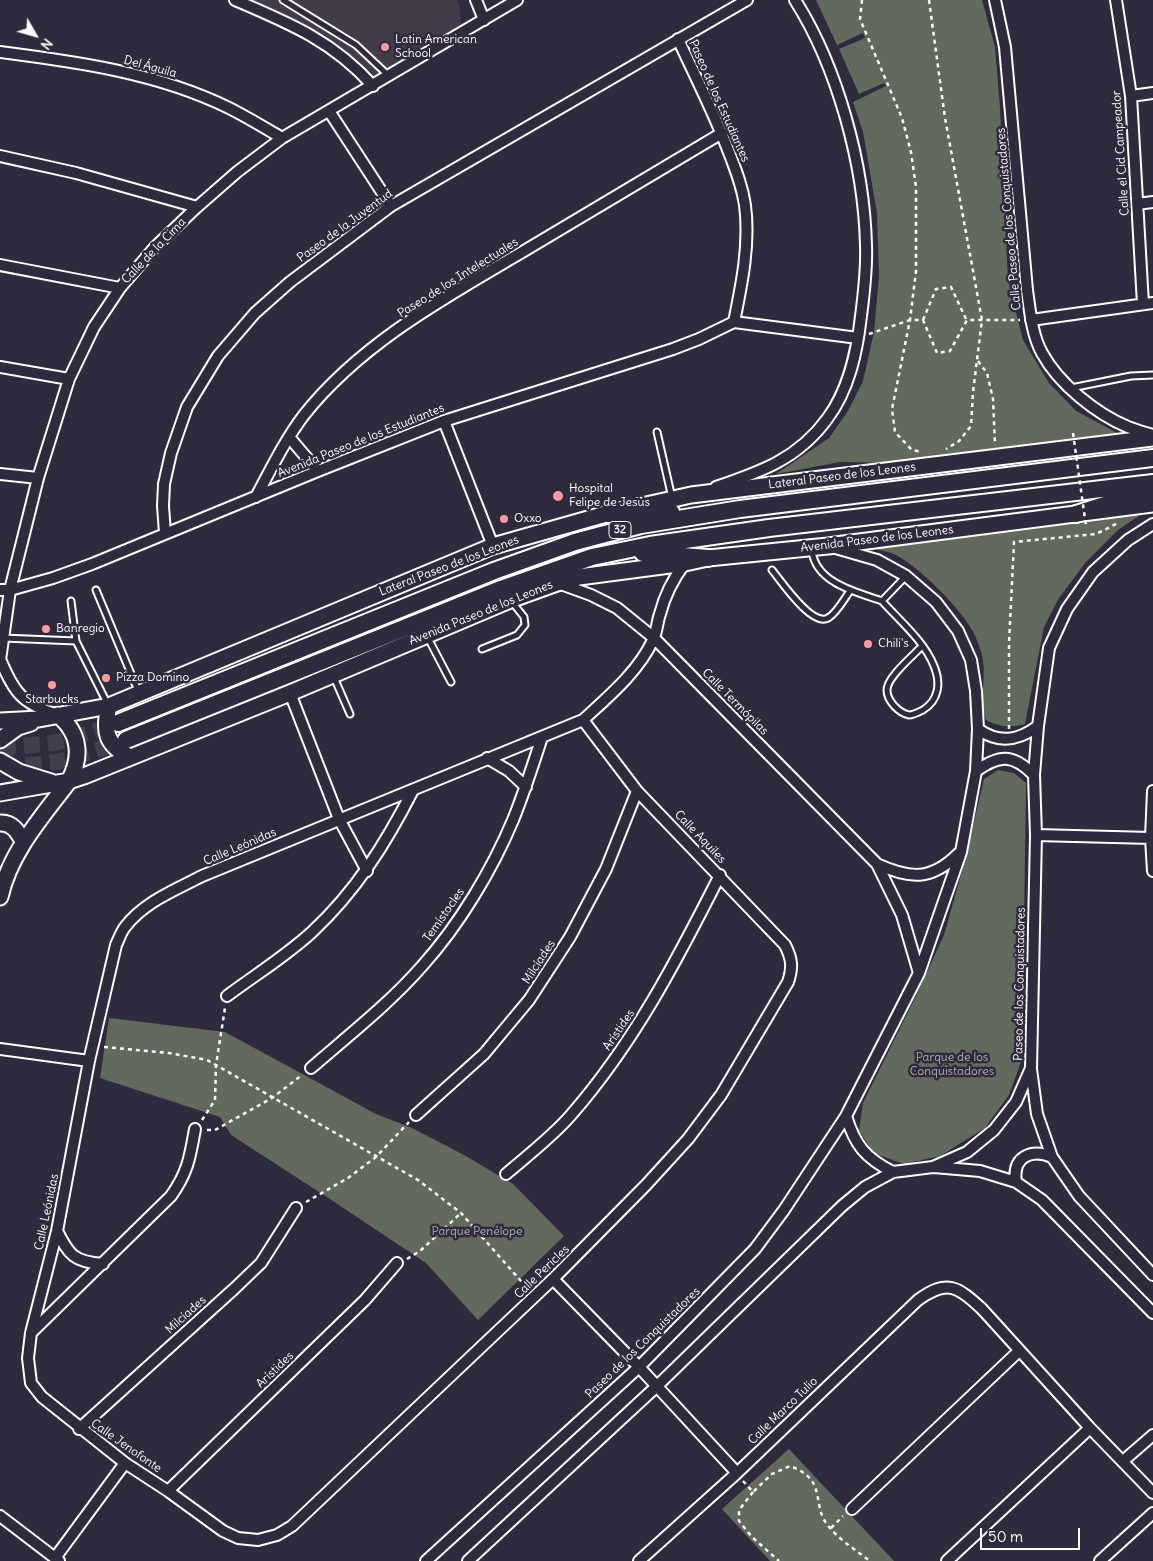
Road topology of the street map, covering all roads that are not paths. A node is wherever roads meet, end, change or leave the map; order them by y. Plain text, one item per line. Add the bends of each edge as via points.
1 (235, 0) edge
2 (283, 0) edge
3 (476, 0) edge
4 (517, 0) edge
5 (747, 0) edge
6 (795, 0) edge
7 (996, 0) edge
8 (1116, 0) edge
9 (484, 20) junction
10 (678, 39) junction
11 (0, 52) edge
12 (390, 76) junction
13 (373, 86) junction
14 (1153, 94) edge
15 (1131, 96) junction
16 (329, 111) junction
17 (722, 134) junction
18 (282, 138) junction
19 (0, 156) edge
20 (1153, 202) edge
21 (1137, 204) junction
22 (391, 206) junction
23 (197, 207) junction
24 (0, 266) edge
25 (120, 288) junction
26 (1148, 304) edge
27 (1031, 320) junction
28 (734, 322) junction
29 (858, 338) junction
30 (0, 367) edge
31 (1153, 375) edge
32 (68, 379) junction
33 (1070, 388) junction
34 (444, 421) junction
35 (657, 432) dead end
36 (289, 437) junction
37 (1153, 437) edge
38 (1153, 458) edge
39 (318, 470) junction
40 (0, 474) edge
41 (38, 478) junction
42 (1153, 483) edge
43 (1153, 489) edge
44 (691, 495) junction
45 (256, 497) junction
46 (672, 499) junction
47 (1153, 504) edge
48 (740, 509) junction
49 (606, 514) junction
50 (1081, 520) junction
51 (1153, 524) edge
52 (165, 533) junction
53 (493, 546) junction
54 (828, 546) junction
55 (812, 548) junction
56 (618, 551) junction
57 (708, 558) junction
58 (685, 563) junction
59 (772, 570) dead end
60 (906, 576) junction
61 (557, 583) junction
62 (5, 590) edge
63 (96, 590) dead end
64 (850, 590) junction
65 (510, 600) junction
66 (71, 601) dead end
67 (882, 601) junction
68 (426, 635) junction
69 (3, 638) junction
70 (654, 638) junction
71 (76, 641) junction
72 (922, 646) junction
73 (482, 648) dead end
74 (0, 660) edge
75 (333, 675) junction
76 (451, 682) dead end
77 (139, 693) junction
78 (290, 693) junction
79 (109, 706) junction
80 (350, 714) dead end
81 (58, 715) junction
82 (39, 719) junction
83 (583, 720) junction
84 (0, 721) edge
85 (118, 723) tunnel mouth
86 (1038, 726) junction
87 (978, 729) junction
88 (542, 738) junction
89 (0, 740) edge
90 (126, 740) tunnel mouth
91 (130, 758) junction
92 (487, 758) junction
93 (0, 761) edge
94 (976, 771) junction
95 (1034, 775) junction
96 (64, 782) junction
97 (526, 787) junction
98 (413, 790) junction
99 (637, 791) junction
100 (1153, 791) edge
101 (0, 793) edge
102 (339, 819) junction
103 (0, 823) edge
104 (1036, 836) junction
105 (1151, 838) junction
106 (23, 841) junction
107 (961, 852) junction
108 (877, 864) junction
109 (367, 871) junction
110 (1153, 871) edge
111 (720, 876) junction
112 (0, 897) edge
113 (791, 972) joint
114 (919, 973) junction
115 (227, 996) road end
116 (0, 1049) edge
117 (89, 1061) junction
118 (311, 1068) road end
119 (1031, 1068) junction
120 (416, 1115) road end
121 (846, 1116) junction
122 (195, 1129) road end
123 (1052, 1157) junction
124 (933, 1167) junction
125 (892, 1172) junction
126 (506, 1174) dead end
127 (1016, 1182) junction
128 (296, 1208) road end
129 (57, 1231) junction
130 (103, 1264) junction
131 (396, 1264) road end
132 (1153, 1275) edge
133 (554, 1279) junction
134 (1153, 1313) edge
135 (31, 1333) junction
136 (1019, 1352) junction
137 (639, 1367) junction
138 (657, 1386) junction
139 (1090, 1428) junction
140 (79, 1429) junction
141 (1153, 1435) edge
142 (1123, 1461) junction
143 (125, 1464) junction
144 (737, 1473) junction
145 (168, 1491) junction
146 (1153, 1493) edge
147 (852, 1509) road end
148 (1153, 1513) edge
149 (0, 1516) edge
150 (258, 1540) joint
151 (57, 1560) edge
152 (426, 1561) edge
153 (468, 1561) edge
154 (639, 1561) edge
155 (947, 1561) edge
156 (1100, 1561) edge

1 - 13 street via 314,37 346,58
2 - 12 lane via 356,45
3 - 9 street
4 - 9 street, Calle de la Cima
5 - 10 street, Paseo de la Juventud
6 - 29 street via 828,66 848,122 863,198 865,286
7 - 27 street, Calle Paseo de los Conquistadores via 1005,47
8 - 15 street, Calle el Cid Campeador
9 - 12 street, Calle de la Cima
10 - 17 street, Paseo de los Estudiantes
10 - 22 street, Paseo de la Juventud
11 - 18 street, Del Águila via 138,75 229,108
12 - 13 street, Calle de la Cima
13 - 16 street, Calle de la Cima
14 - 15 street
15 - 21 street, Calle el Cid Campeador
16 - 18 street, Calle de la Cima
16 - 22 street
17 - 28 street, Paseo de los Estudiantes via 740,181 745,205 744,273
17 - 36 street, Paseo de los Intelectuales via 453,293 402,327 365,354 327,390
18 - 23 street, Calle de la Cima
19 - 23 street via 76,172
20 - 21 street
21 - 26 street, Calle el Cid Campeador
22 - 52 street, Paseo de la Juventud via 290,282 256,313 218,356 188,407 171,453 164,484
23 - 25 street, Calle de la Cima via 155,247
24 - 25 street
25 - 32 street, Calle de la Cima via 94,327
26 - 27 street
27 - 33 street, Calle Paseo de los Conquistadores via 1041,352
28 - 29 street
28 - 34 street, Avenida Paseo de los Estudiantes via 673,349
29 - 44 street via 839,399 811,438 773,466
30 - 32 street
31 - 33 lane
32 - 41 street, Calle de la Cima
33 - 37 street, Calle Paseo de los Conquistadores via 1117,422
34 - 39 street, Avenida Paseo de los Estudiantes
34 - 53 street
35 - 46 lane
36 - 39 street
36 - 45 street, Paseo de los Intelectuales
37 - 44 street, Lateral Paseo de los Leones
38 - 48 main road, 32
39 - 45 street, Avenida Paseo de los Estudiantes
40 - 41 street
41 - 62 street, Calle de la Cima
42 - 56 main road, Avenida Paseo de los Leones / 32 via 819,522
43 - 50 main road
44 - 46 street, Lateral Paseo de los Leones
45 - 52 street, Avenida Paseo de los Estudiantes
46 - 49 street, Lateral Paseo de los Leones
47 - 50 street, Avenida Paseo de los Leones
48 - 49 main road
48 - 85 main road, 32 via 641,525 575,542 494,571
49 - 53 street, Lateral Paseo de los Leones
50 - 54 street, Avenida Paseo de los Leones
51 - 86 street, Paseo de los Conquistadores via 1128,540 1093,572 1067,609 1050,648
52 - 62 street, Avenida Paseo de los Estudiantes via 53,578
53 - 77 street, Lateral Paseo de los Leones
54 - 55 street, Avenida Paseo de los Leones
54 - 60 street, Paseo de los Conquistadores via 877,560
55 - 57 street, Avenida Paseo de los Leones
55 - 64 lane via 813,559 820,571
56 - 57 main road
56 - 90 main road, Avenida Paseo de los Leones / 32 via 556,568 501,589
57 - 58 street, Avenida Paseo de los Leones
58 - 61 street, Avenida Paseo de los Leones
58 - 70 street, Calle Leónidas via 670,583
59 - 64 lane via 803,607 819,620 833,615
60 - 67 lane
60 - 87 street, Paseo de los Conquistadores via 936,602 958,631 971,660
61 - 65 street, Avenida Paseo de los Leones
61 - 70 street, Calle Termópilas via 617,608
62 - 69 street, Calle de la Cima
63 - 77 lane
64 - 67 lane
65 - 68 street, Avenida Paseo de los Leones
65 - 73 lane via 524,616 525,625 517,635
66 - 71 lane
67 - 72 lane
68 - 75 street, Avenida Paseo de los Leones
68 - 76 lane
69 - 71 lane
69 - 74 street, Calle de la Cima
70 - 83 street, Calle Leónidas via 636,667
70 - 108 street, Calle Termópilas
71 - 79 lane
72 - 72 lane via 937,676 938,693 926,707 909,715 892,703 887,689 889,682
74 - 81 street, Calle de la Cima via 14,690 22,698
75 - 78 street, Avenida Paseo de los Leones
75 - 80 lane
77 - 79 street, Lateral Paseo de los Leones
78 - 91 street, Avenida Paseo de los Leones
78 - 102 street
79 - 81 street, Lateral Paseo de los Leones
79 - 91 street via 106,720 108,738 113,747
81 - 82 street, Lateral Paseo de los Leones
81 - 96 street via 72,729 77,749 75,771
82 - 84 street, Lateral Paseo de los Leones
82 - 89 street via 18,727
83 - 88 street, Calle Leónidas
83 - 99 street, Calle Aquiles
86 - 87 street via 1009,739 992,737
86 - 95 street, Paseo de los Conquistadores
87 - 94 street, Paseo de los Conquistadores
88 - 92 street, Calle Leónidas
88 - 97 street, Temístocles
91 - 96 street, Avenida Paseo de los Leones
92 - 97 street via 509,771
92 - 98 street, Calle Leónidas
93 - 96 street via 42,780
94 - 95 street via 988,762 1006,758 1023,764
94 - 107 street, Paseo de los Conquistadores
95 - 104 street, Paseo de los Conquistadores
96 - 101 street, Avenida Paseo de los Leones
96 - 106 street
97 - 118 street, Temístocles via 512,822 477,889 429,958 392,998
98 - 102 street, Calle Leónidas
98 - 109 street
99 - 111 street, Calle Aquiles
99 - 120 street, Milcíades via 606,870 570,937 529,1000 484,1054
100 - 105 street
102 - 109 street
102 - 117 street, Calle Leónidas via 202,876 141,911 116,944
103 - 106 street via 17,829
104 - 105 street
104 - 119 street, Paseo de los Conquistadores
105 - 110 street
106 - 112 street
107 - 108 street, Calle Termópilas via 943,867 921,875 898,874
107 - 114 street, Paseo de los Conquistadores
108 - 114 street, Calle Termópilas via 902,915
109 - 115 street via 312,932
111 - 113 street, Calle Aquiles via 785,945 791,957
111 - 126 street, Arístides via 672,969 608,1069 570,1116
113 - 133 street, Calle Pericles via 778,1000 721,1095 688,1139
114 - 121 street, Paseo de los Conquistadores
116 - 117 street
117 - 129 street, Calle Leónidas
119 - 123 street via 1036,1114
119 - 124 street, Paseo de los Conquistadores via 1016,1102 994,1130 967,1152
121 - 125 street via 851,1134 862,1150
121 - 137 street, Paseo de los Conquistadores via 755,1249
122 - 130 street via 182,1181
123 - 127 street via 1038,1152 1025,1156 1016,1168
123 - 132 street via 1080,1196
124 - 125 street, Paseo de los Conquistadores
124 - 127 street via 980,1171
125 - 138 street, Paseo de los Conquistadores via 865,1187 842,1206
127 - 134 street via 1042,1200
128 - 140 street, Milcíades via 261,1263
129 - 130 street via 67,1251 77,1259
129 - 135 street, Calle Leónidas
130 - 135 street
131 - 145 street, Arístides via 365,1300
133 - 137 street
133 - 150 street, Calle Pericles via 292,1526 278,1536
135 - 140 street, Calle Jenofonte via 28,1358 31,1383
136 - 139 street
136 - 144 street, Calle Marco Tulio via 971,1298 948,1287 931,1290
136 - 147 street
137 - 138 street
137 - 152 street, Paseo de los Conquistadores
138 - 144 street
138 - 153 street, Paseo de los Conquistadores
139 - 142 street
139 - 155 street
140 - 143 street, Calle Jenofonte
141 - 142 street
142 - 146 street
143 - 145 street, Calle Jenofonte
143 - 151 street
144 - 154 street, Calle Marco Tulio
145 - 150 street, Calle Jenofonte via 223,1531 238,1538
148 - 156 street
149 - 151 street

